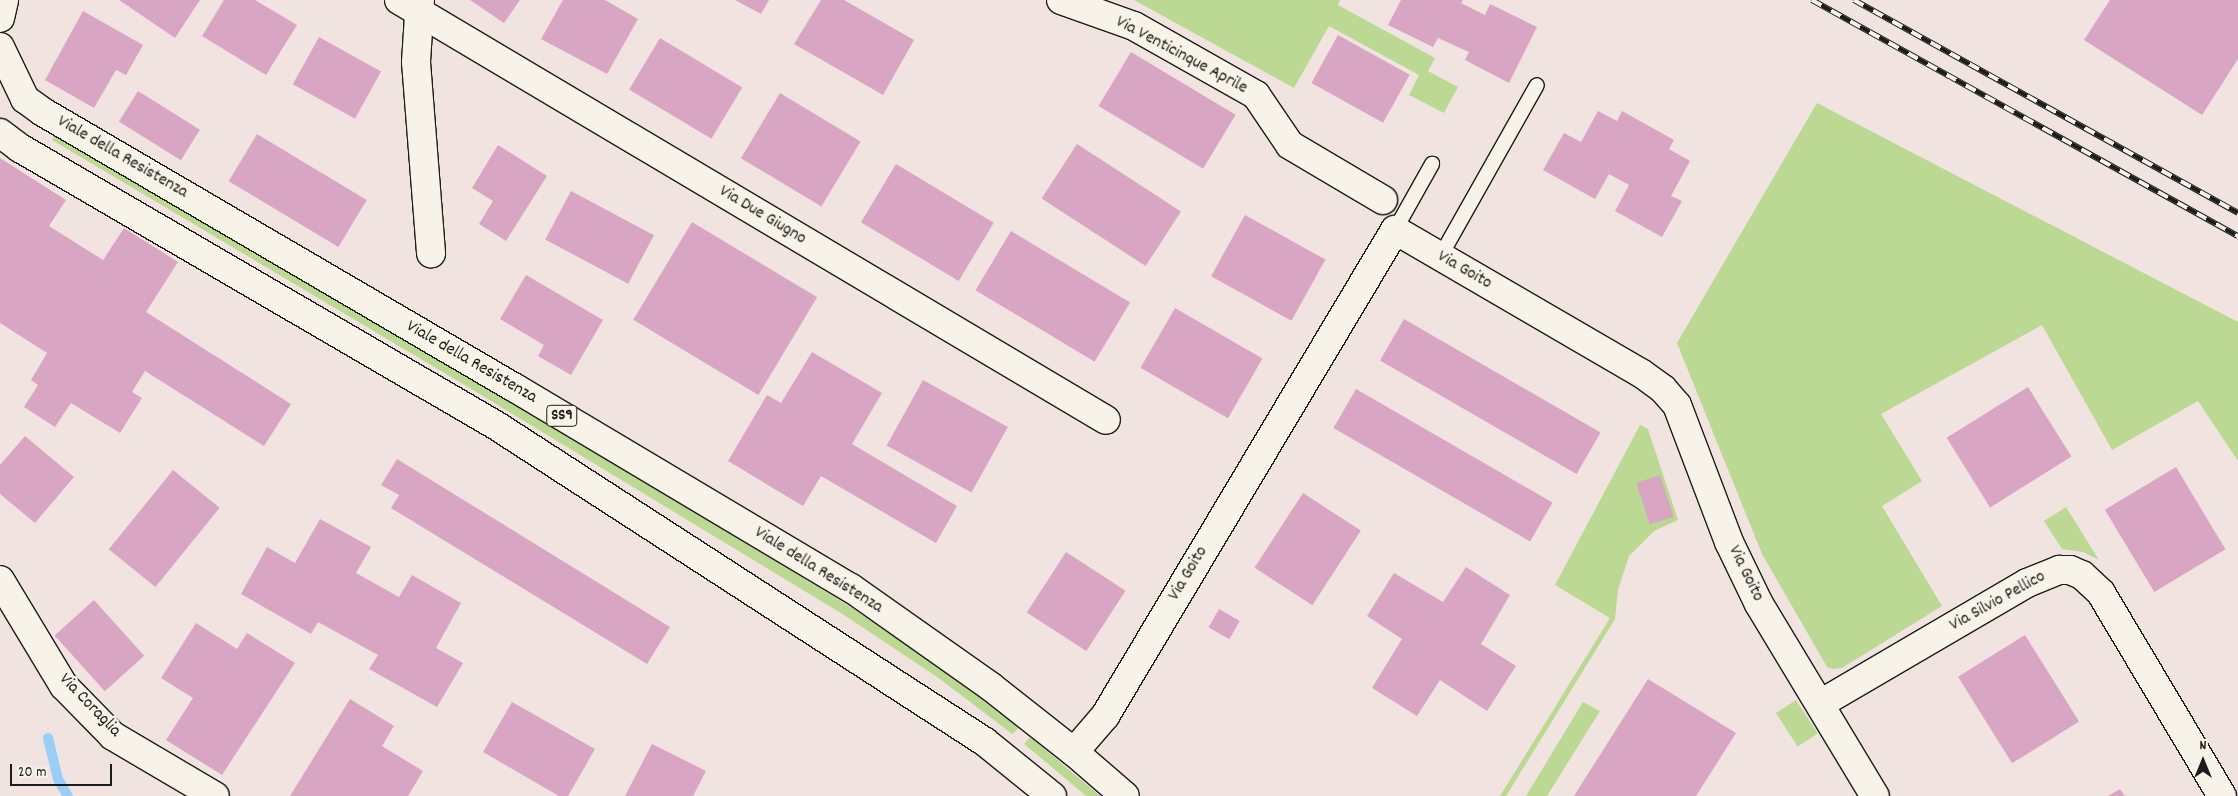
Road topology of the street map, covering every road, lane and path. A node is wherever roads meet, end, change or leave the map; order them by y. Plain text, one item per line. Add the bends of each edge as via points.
1 (4, 0) edge
2 (1061, 0) edge
3 (413, 4) edge
4 (0, 18) edge
5 (0, 47) edge
6 (1536, 85) dead end
7 (0, 133) edge
8 (1432, 164) dead end
9 (1383, 200) dead end
10 (1394, 230) junction
11 (431, 253) dead end
12 (1440, 257) junction
13 (1106, 420) dead end
14 (0, 580) edge
15 (1820, 704) junction
16 (1074, 752) junction
17 (214, 796) edge
18 (1052, 796) edge
19 (1125, 796) edge
20 (1875, 796) edge
21 (2222, 796) edge

1 - 4 street
2 - 9 street, Via Venticinque Aprile via 1134,26 1256,95 1290,145
3 - 11 street, Via Due Giugno via 419,123
3 - 13 street, Via Due Giugno
5 - 16 street, Viale della Resistenza / SS9 via 24,99 42,112 851,588 990,686
6 - 12 lane
7 - 18 street, SS9 via 20,148 497,426 986,742
8 - 10 lane
10 - 12 street, Via Goito
10 - 16 street, Via Goito via 1104,716
12 - 15 street, Via Goito via 1641,374 1663,389 1677,405 1729,542 1759,604
14 - 17 street, Via Coraglia via 64,686 113,736
15 - 20 street, Via Goito
15 - 21 street, Via Silvio Pellico via 2027,583 2059,570 2070,570 2082,575 2101,593
16 - 19 street, Viale della Resistenza / SS9

